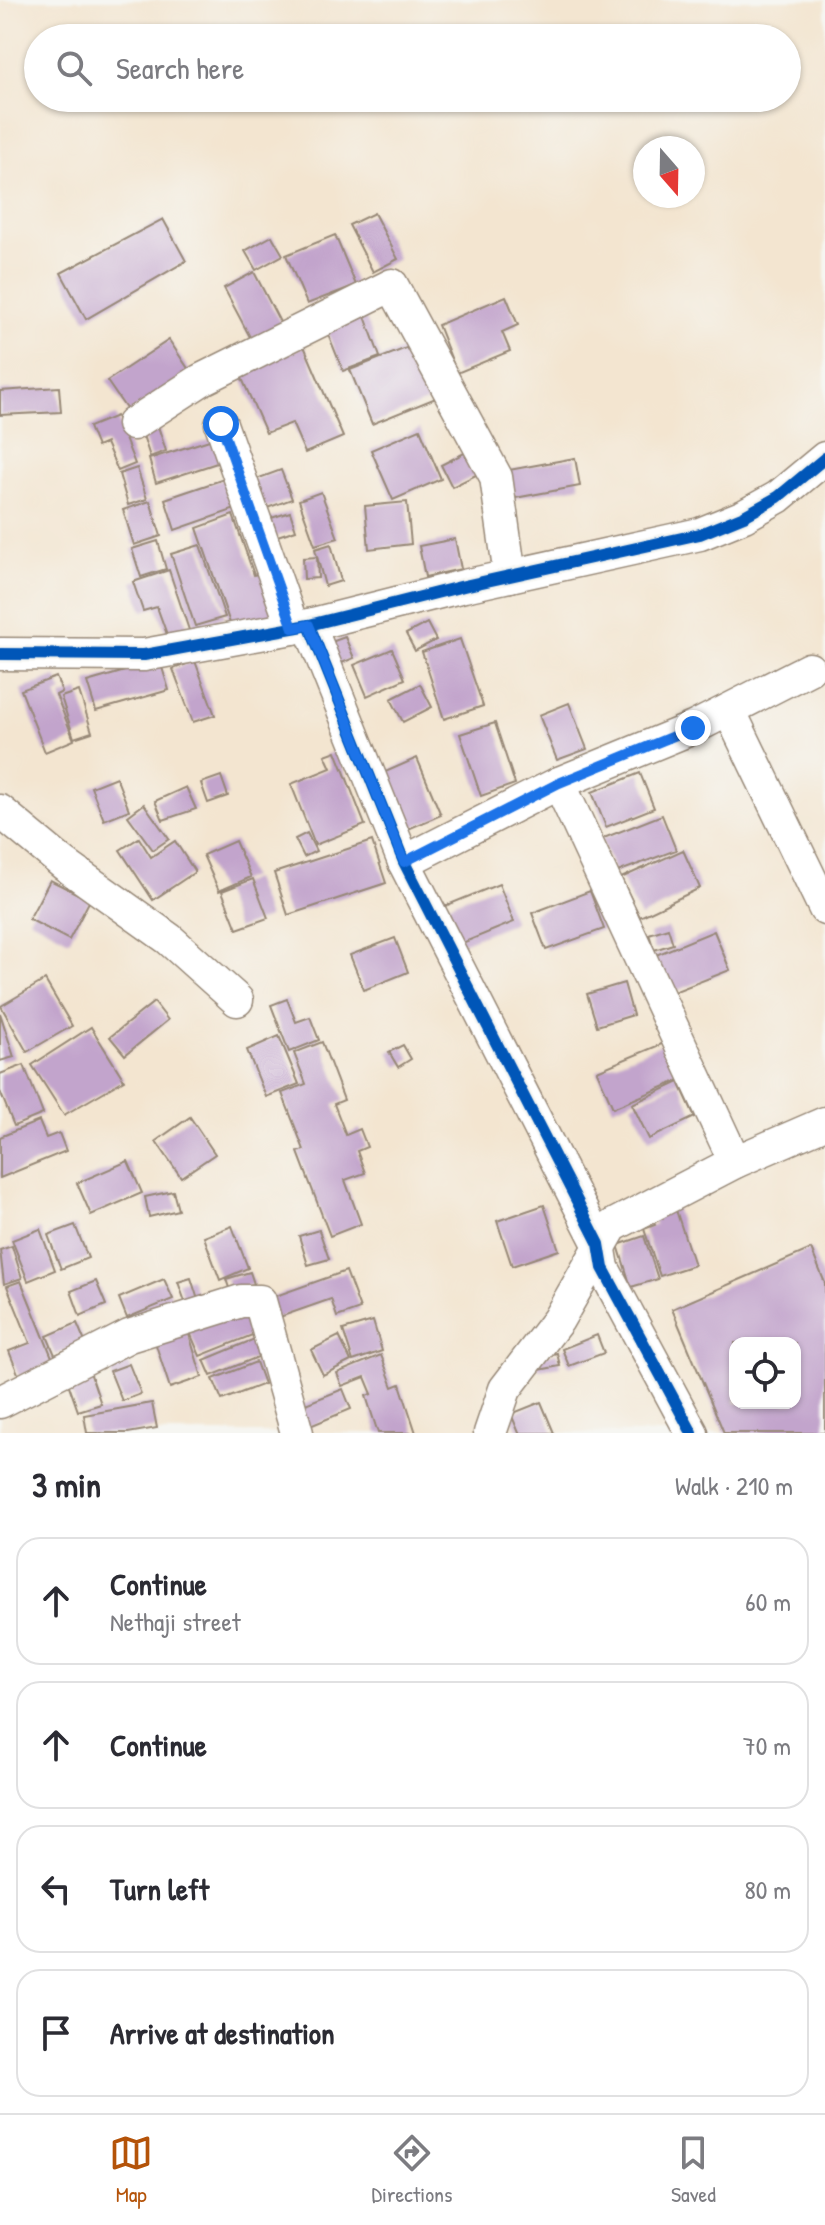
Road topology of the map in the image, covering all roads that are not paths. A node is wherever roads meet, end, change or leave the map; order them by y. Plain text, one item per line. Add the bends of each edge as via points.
1 (133, 424) dead end
2 (221, 424) dead end
3 (825, 458) edge
4 (510, 576) junction
5 (301, 626) junction
6 (0, 654) edge
7 (809, 669) dead end
8 (729, 710) junction
9 (559, 783) junction
10 (0, 811) edge
11 (404, 862) junction
12 (825, 909) edge
13 (237, 1000) dead end
14 (825, 1123) edge
15 (735, 1162) junction
16 (599, 1244) junction
17 (0, 1402) edge
18 (297, 1433) edge
19 (490, 1433) edge
20 (692, 1433) edge

1 - 4 street via 201,380 392,285 496,477
2 - 5 street
3 - 4 street via 778,497 700,534
4 - 5 street
5 - 6 street via 144,655
5 - 11 street
7 - 8 street
8 - 9 street
8 - 12 street
9 - 11 street
9 - 15 street
10 - 13 street via 169,939
11 - 16 street
14 - 15 street
15 - 16 street via 612,1226
16 - 19 street via 558,1320 505,1389
16 - 20 street via 603,1268
17 - 18 street via 129,1336 241,1301 260,1301

